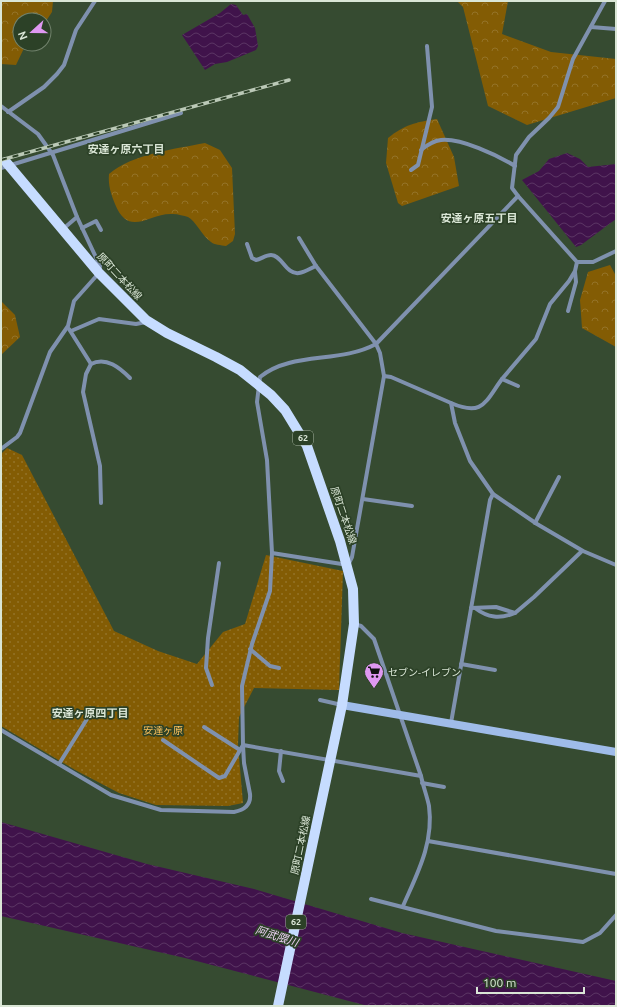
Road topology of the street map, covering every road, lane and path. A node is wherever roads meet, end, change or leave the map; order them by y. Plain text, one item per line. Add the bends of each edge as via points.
1 (95, 1) edge
2 (605, 1) edge
3 (591, 27) junction
4 (616, 29) edge
5 (427, 46) dead end
6 (1, 106) edge
7 (8, 112) junction
8 (181, 113) dead end
9 (421, 150) junction
10 (52, 152) junction
11 (6, 165) edge
12 (515, 166) junction
13 (411, 170) dead end
14 (518, 196) junction
15 (77, 216) junction
16 (82, 228) junction
17 (63, 229) junction
18 (101, 230) dead end
19 (300, 238) dead end
20 (247, 244) dead end
21 (616, 251) edge
22 (577, 262) junction
23 (316, 266) junction
24 (575, 271) junction
25 (99, 273) junction
26 (568, 311) dead end
27 (148, 322) junction
28 (68, 326) junction
29 (71, 331) junction
30 (376, 344) junction
31 (91, 364) junction
32 (384, 376) junction
33 (130, 378) dead end
34 (502, 379) junction
35 (258, 384) junction
36 (518, 386) dead end
37 (451, 403) junction
38 (1, 449) edge
39 (559, 477) dead end
40 (493, 494) junction
41 (364, 499) junction
42 (101, 503) dead end
43 (412, 506) dead end
44 (535, 523) junction
45 (582, 551) junction
46 (272, 553) junction
47 (219, 563) dead end
48 (348, 565) junction
49 (616, 565) edge
50 (473, 608) junction
51 (515, 613) junction
52 (354, 624) junction
53 (250, 649) junction
54 (461, 664) junction
55 (279, 668) dead end
56 (495, 670) dead end
57 (212, 685) dead end
58 (320, 700) dead end
59 (342, 705) junction
60 (400, 716) junction
61 (87, 719) dead end
62 (450, 724) junction
63 (204, 727) dead end
64 (1, 730) edge
65 (162, 740) dead end
66 (243, 745) junction
67 (240, 750) junction
68 (281, 751) junction
69 (616, 752) edge
70 (331, 760) junction
71 (59, 764) junction
72 (421, 776) junction
73 (283, 781) dead end
74 (422, 783) junction
75 (444, 787) dead end
76 (428, 841) junction
77 (616, 874) edge
78 (371, 899) dead end
79 (403, 906) junction
80 (616, 915) edge
81 (278, 1006) edge

1 - 7 street via 76,30 64,65 57,74 44,87
2 - 3 street
3 - 4 street
3 - 12 street via 573,58 558,107 521,146 516,154
5 - 9 street via 432,107
6 - 7 street
7 - 10 street via 38,134
8 - 10 street
9 - 12 street via 440,140 451,140
9 - 13 street via 418,166
10 - 11 street
10 - 15 street
11 - 17 main road, 原町二本松線 / 62
12 - 14 street via 512,188
14 - 22 street
14 - 30 street
15 - 16 street
15 - 17 street
16 - 18 street via 96,221
16 - 25 street via 100,266
17 - 25 main road, 原町二本松線 / 62
19 - 23 street
20 - 23 street via 252,258 256,260 270,255 276,256 296,273
21 - 22 street via 593,262
22 - 24 street
23 - 30 street
24 - 26 street via 576,282
24 - 34 street via 550,304 536,339
25 - 27 main road, 原町二本松線 / 62
25 - 28 street via 74,300
27 - 29 street via 136,324 99,319
27 - 35 main road, 原町二本松線 / 62 via 226,362
28 - 29 street
28 - 38 street via 50,352 20,433
29 - 31 street
30 - 32 street
30 - 35 street via 345,355 282,364 268,370 260,377
31 - 33 street via 110,363 118,366
31 - 42 street via 86,374 83,392 100,466
32 - 37 street via 391,376
32 - 41 street
34 - 36 street
34 - 37 street via 478,409 464,409
35 - 46 street via 256,402 267,460
35 - 48 main road, 原町二本松線 / 62 via 286,410 307,446
37 - 40 street via 455,423 470,461
39 - 44 street
40 - 44 street
40 - 50 street
41 - 43 street
41 - 48 street via 352,557
44 - 45 street
45 - 49 street
45 - 51 street
46 - 48 street
46 - 53 street via 270,591
47 - 57 street via 206,668
48 - 52 main road, 原町二本松線 / 62 via 354,600
50 - 51 street via 496,607
50 - 51 street via 487,616 504,618
50 - 54 street
52 - 59 main road, 原町二本松線 / 62
52 - 60 street via 361,626 374,639
53 - 55 street via 270,666
53 - 66 street via 242,686
54 - 56 street
54 - 62 street
58 - 59 street
59 - 60 street
59 - 70 main road, 原町二本松線 / 62
60 - 62 street
60 - 72 street
61 - 71 street
62 - 69 street
63 - 67 street
64 - 71 street
65 - 67 street via 219,778 224,776
66 - 67 street
66 - 68 street
66 - 71 street via 250,799 245,808 234,812 158,810 111,795
68 - 70 street
68 - 73 street via 279,771
70 - 72 street
70 - 81 main road, 原町二本松線 / 62
72 - 74 street
74 - 75 street
74 - 76 street via 429,806
76 - 77 street
76 - 79 street via 426,853
78 - 79 street
79 - 80 street via 496,931 583,942 600,933

